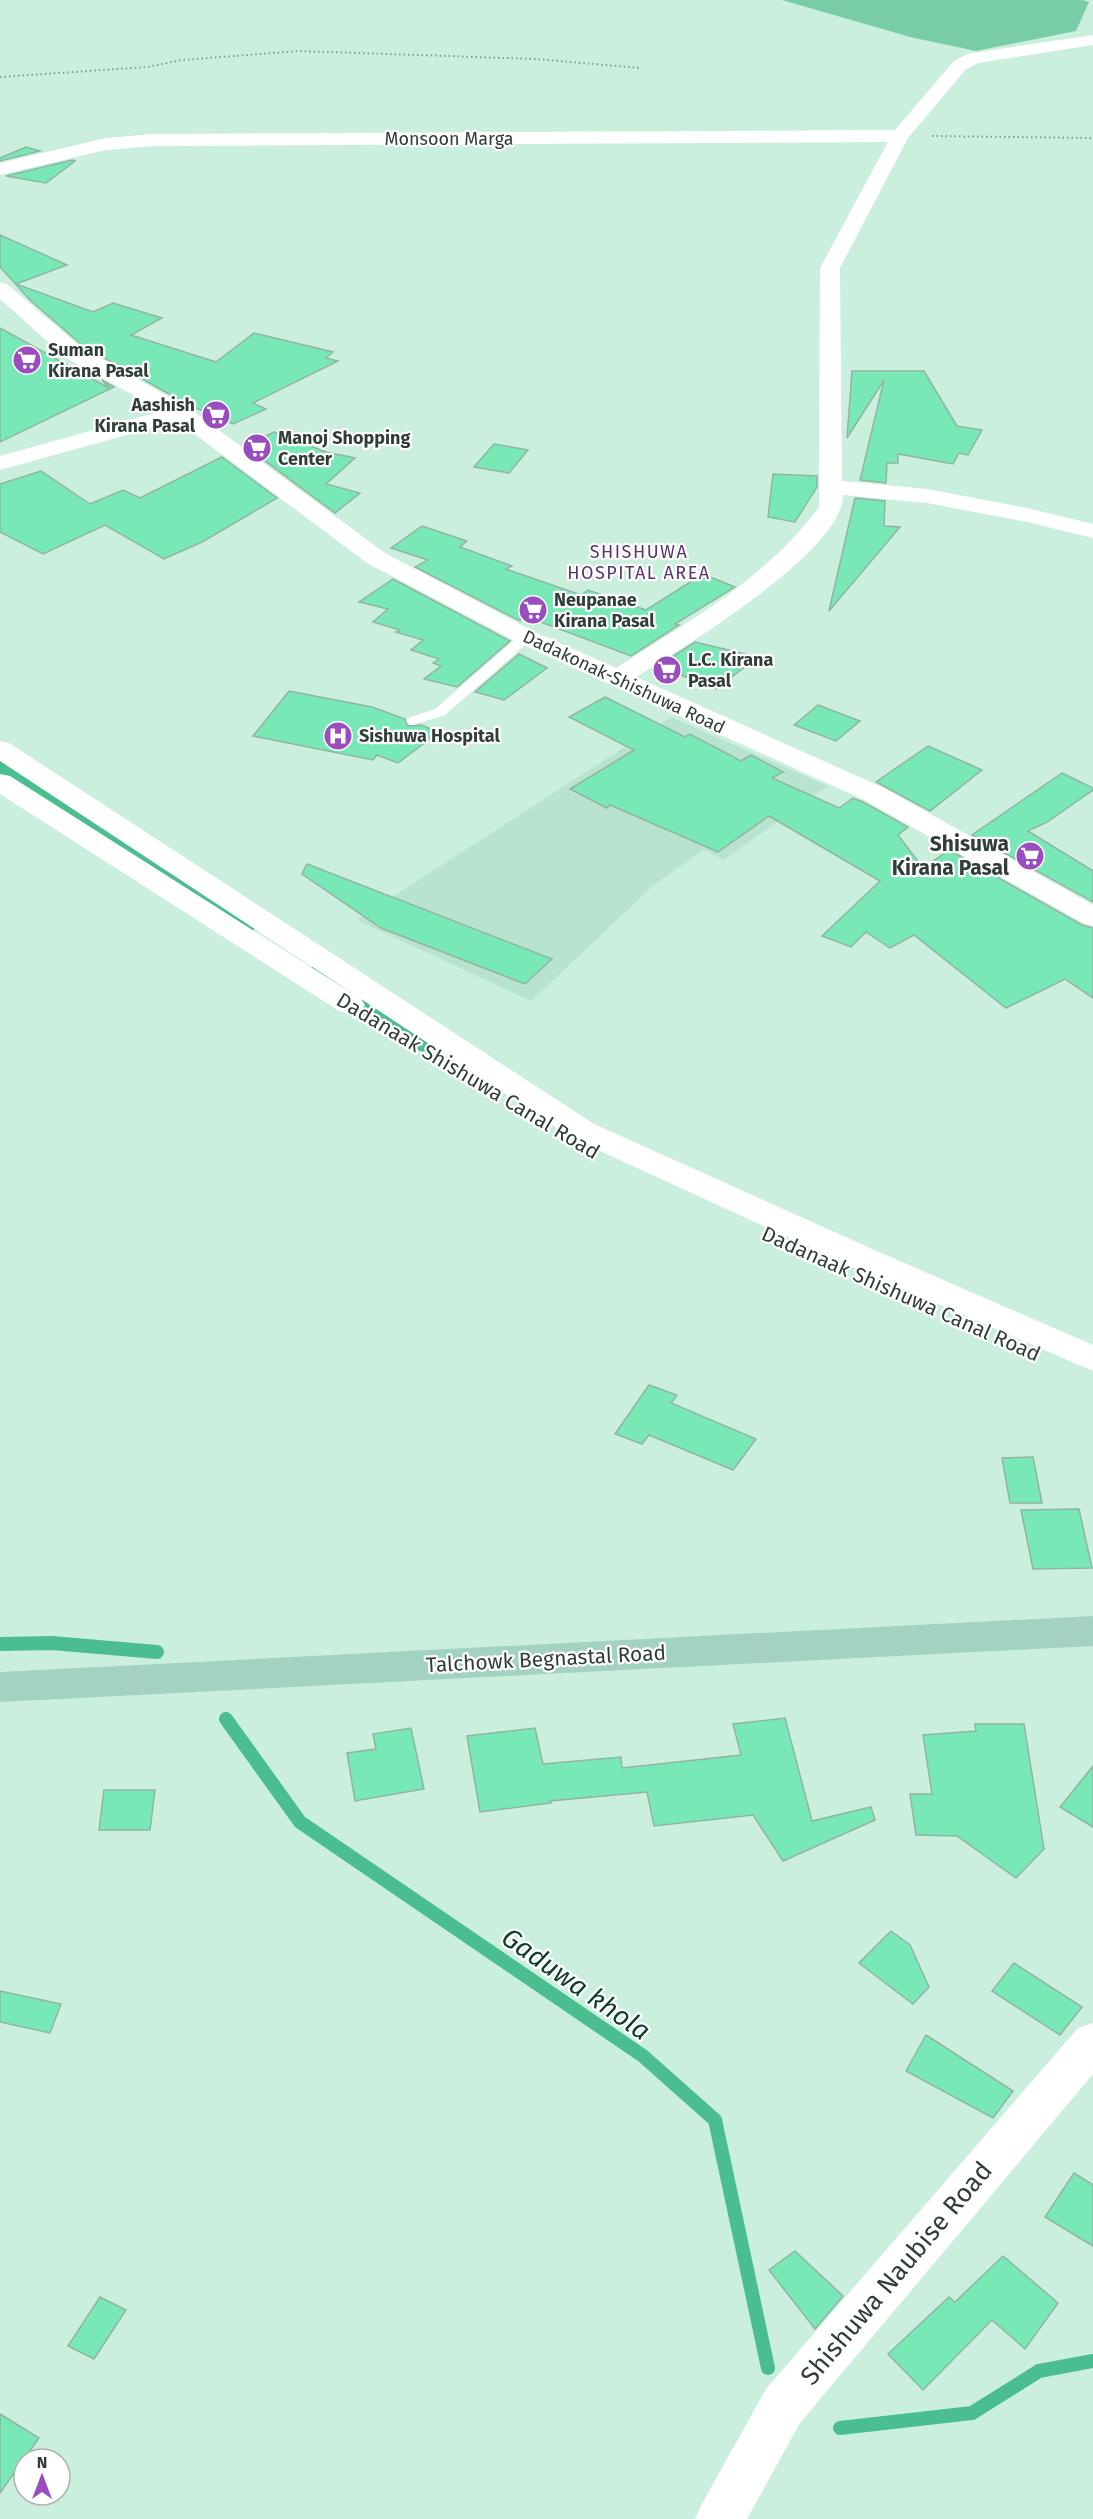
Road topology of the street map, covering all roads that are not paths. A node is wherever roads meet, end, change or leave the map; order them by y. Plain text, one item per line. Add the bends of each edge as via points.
1 (1093, 40) edge
2 (900, 136) junction
3 (0, 169) edge
4 (0, 288) edge
5 (181, 413) junction
6 (0, 463) edge
7 (832, 487) junction
8 (1093, 531) edge
9 (526, 638) junction
10 (616, 679) junction
11 (413, 721) dead end
12 (0, 749) edge
13 (0, 782) edge
14 (1093, 917) edge
15 (1093, 1359) edge
16 (1093, 1380) edge
17 (1093, 1631) edge
18 (0, 1687) edge
19 (1093, 2042) edge
20 (720, 2519) edge

1 - 2 street via 974,58 959,66
2 - 3 street, Monsoon Marga via 153,140 106,144
2 - 7 street via 830,268
4 - 5 street, Dadakonak-Shishuwa Road via 74,353
5 - 6 street
5 - 9 street, Dadakonak-Shishuwa Road via 376,558
7 - 8 street via 927,496 1027,514
7 - 10 street via 831,507 820,525 761,582
9 - 10 street, Dadakonak-Shishuwa Road
9 - 11 lane via 440,712
10 - 14 street, Dadakonak-Shishuwa Road via 873,794
12 - 15 street, Dadanaak Shishuwa Canal Road via 583,1131
13 - 16 street, Dadanaak Shishuwa Canal Road via 575,1146
17 - 18 main road, Talchowk Begnastal Road
19 - 20 street, Shishuwa Naubise Road via 783,2406

